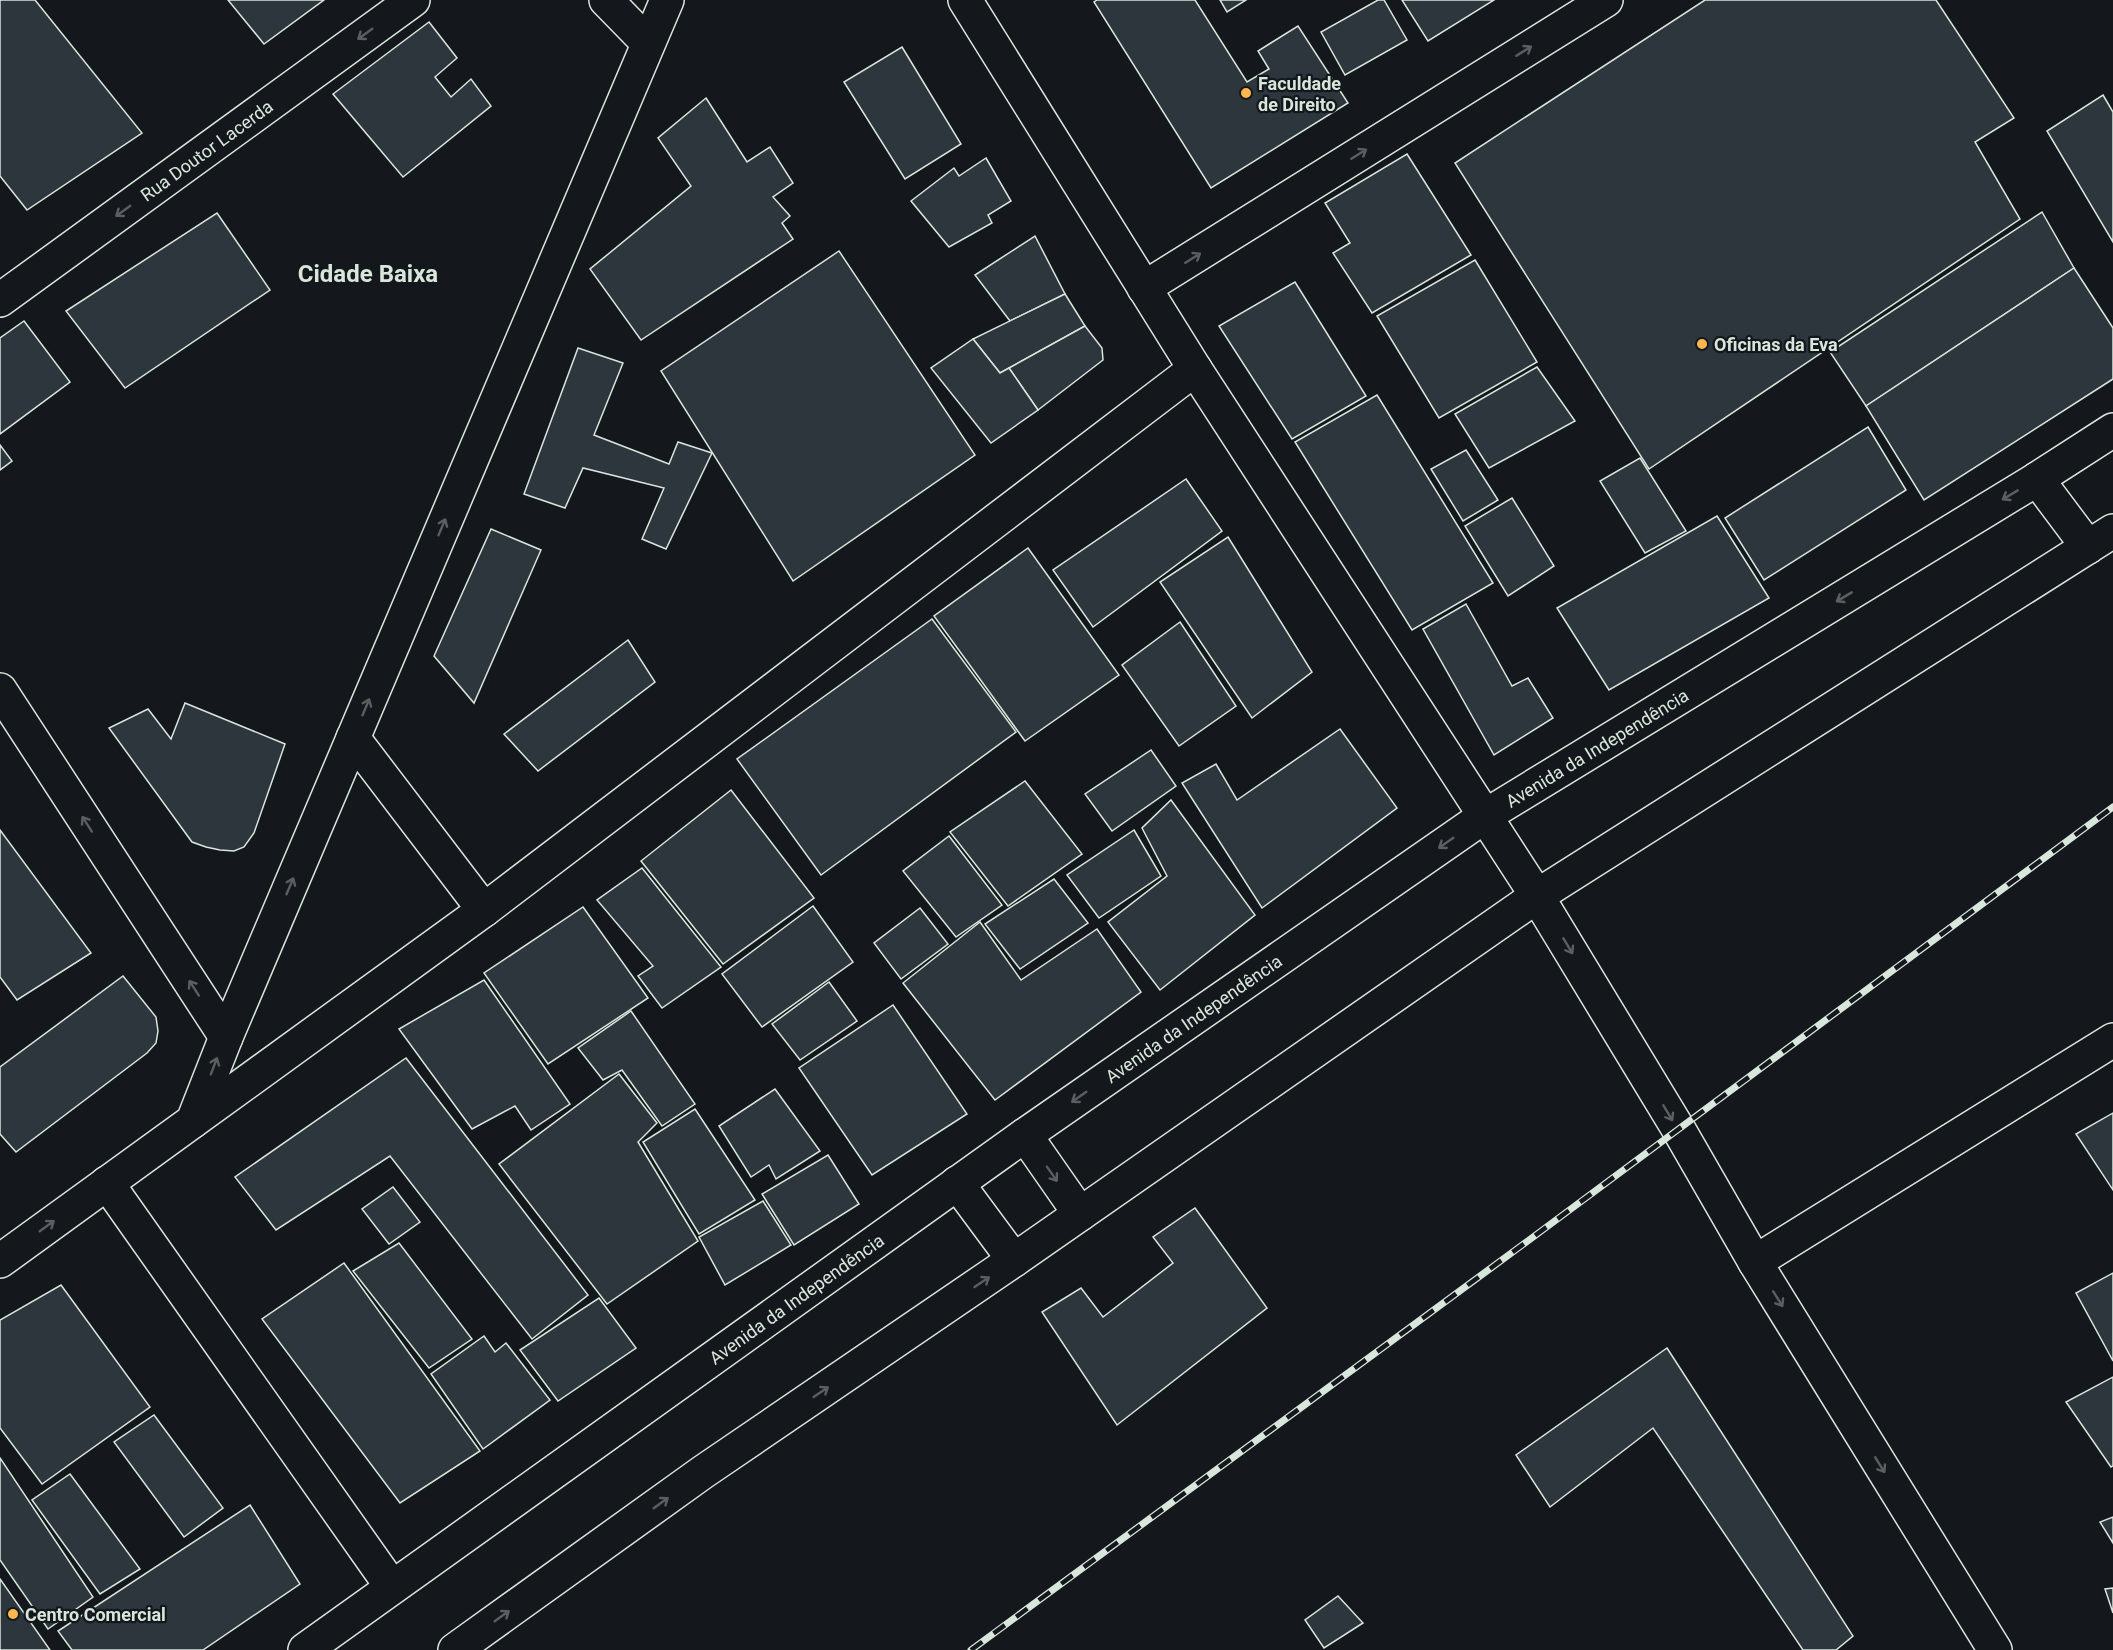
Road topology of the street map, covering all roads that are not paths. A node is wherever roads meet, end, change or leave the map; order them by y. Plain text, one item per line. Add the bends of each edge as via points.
1 (412, 0) edge
2 (606, 0) edge
3 (667, 0) edge
4 (965, 0) edge
5 (1606, 0) edge
6 (648, 43) junction
7 (1144, 288) junction
8 (0, 300) edge
9 (1195, 369) junction
10 (2113, 430) edge
11 (2037, 479) junction
12 (2101, 539) edge
13 (0, 690) edge
14 (353, 738) junction
15 (1485, 816) junction
16 (1537, 896) junction
17 (484, 910) junction
18 (226, 1037) junction
19 (2113, 1040) edge
20 (193, 1121) junction
21 (1025, 1135) junction
22 (107, 1183) junction
23 (957, 1183) junction
24 (1080, 1214) junction
25 (1014, 1260) junction
26 (0, 1261) edge
27 (1755, 1262) junction
28 (392, 1587) junction
29 (305, 1650) edge
30 (455, 1650) edge
31 (1995, 1650) edge

1 -> 8 main road, Rua Doutor Lacerda
2 - 6 main road
3 - 6 main road
4 - 7 main road
7 -> 5 main road
14 -> 6 main road
7 - 9 main road
9 - 15 main road
9 - 17 main road
10 - 11 main road, Avenida da Independência
11 - 12 main road
11 -> 15 main road, Avenida da Independência
12 - 16 main road
18 -> 13 main road
14 - 17 main road
18 -> 14 main road
15 - 16 main road
15 -> 21 main road, Avenida da Independência
16 - 24 main road
16 -> 27 main road
17 - 20 main road
20 -> 18 main road
19 - 27 main road
20 - 22 main road
21 - 23 main road, Avenida da Independência
21 -> 24 main road
26 -> 22 main road
22 - 28 main road
23 - 25 main road
23 - 28 main road, Avenida da Independência
24 - 25 main road
30 -> 25 main road via 703,1472
27 -> 31 main road
28 - 29 main road, Avenida da Independência

